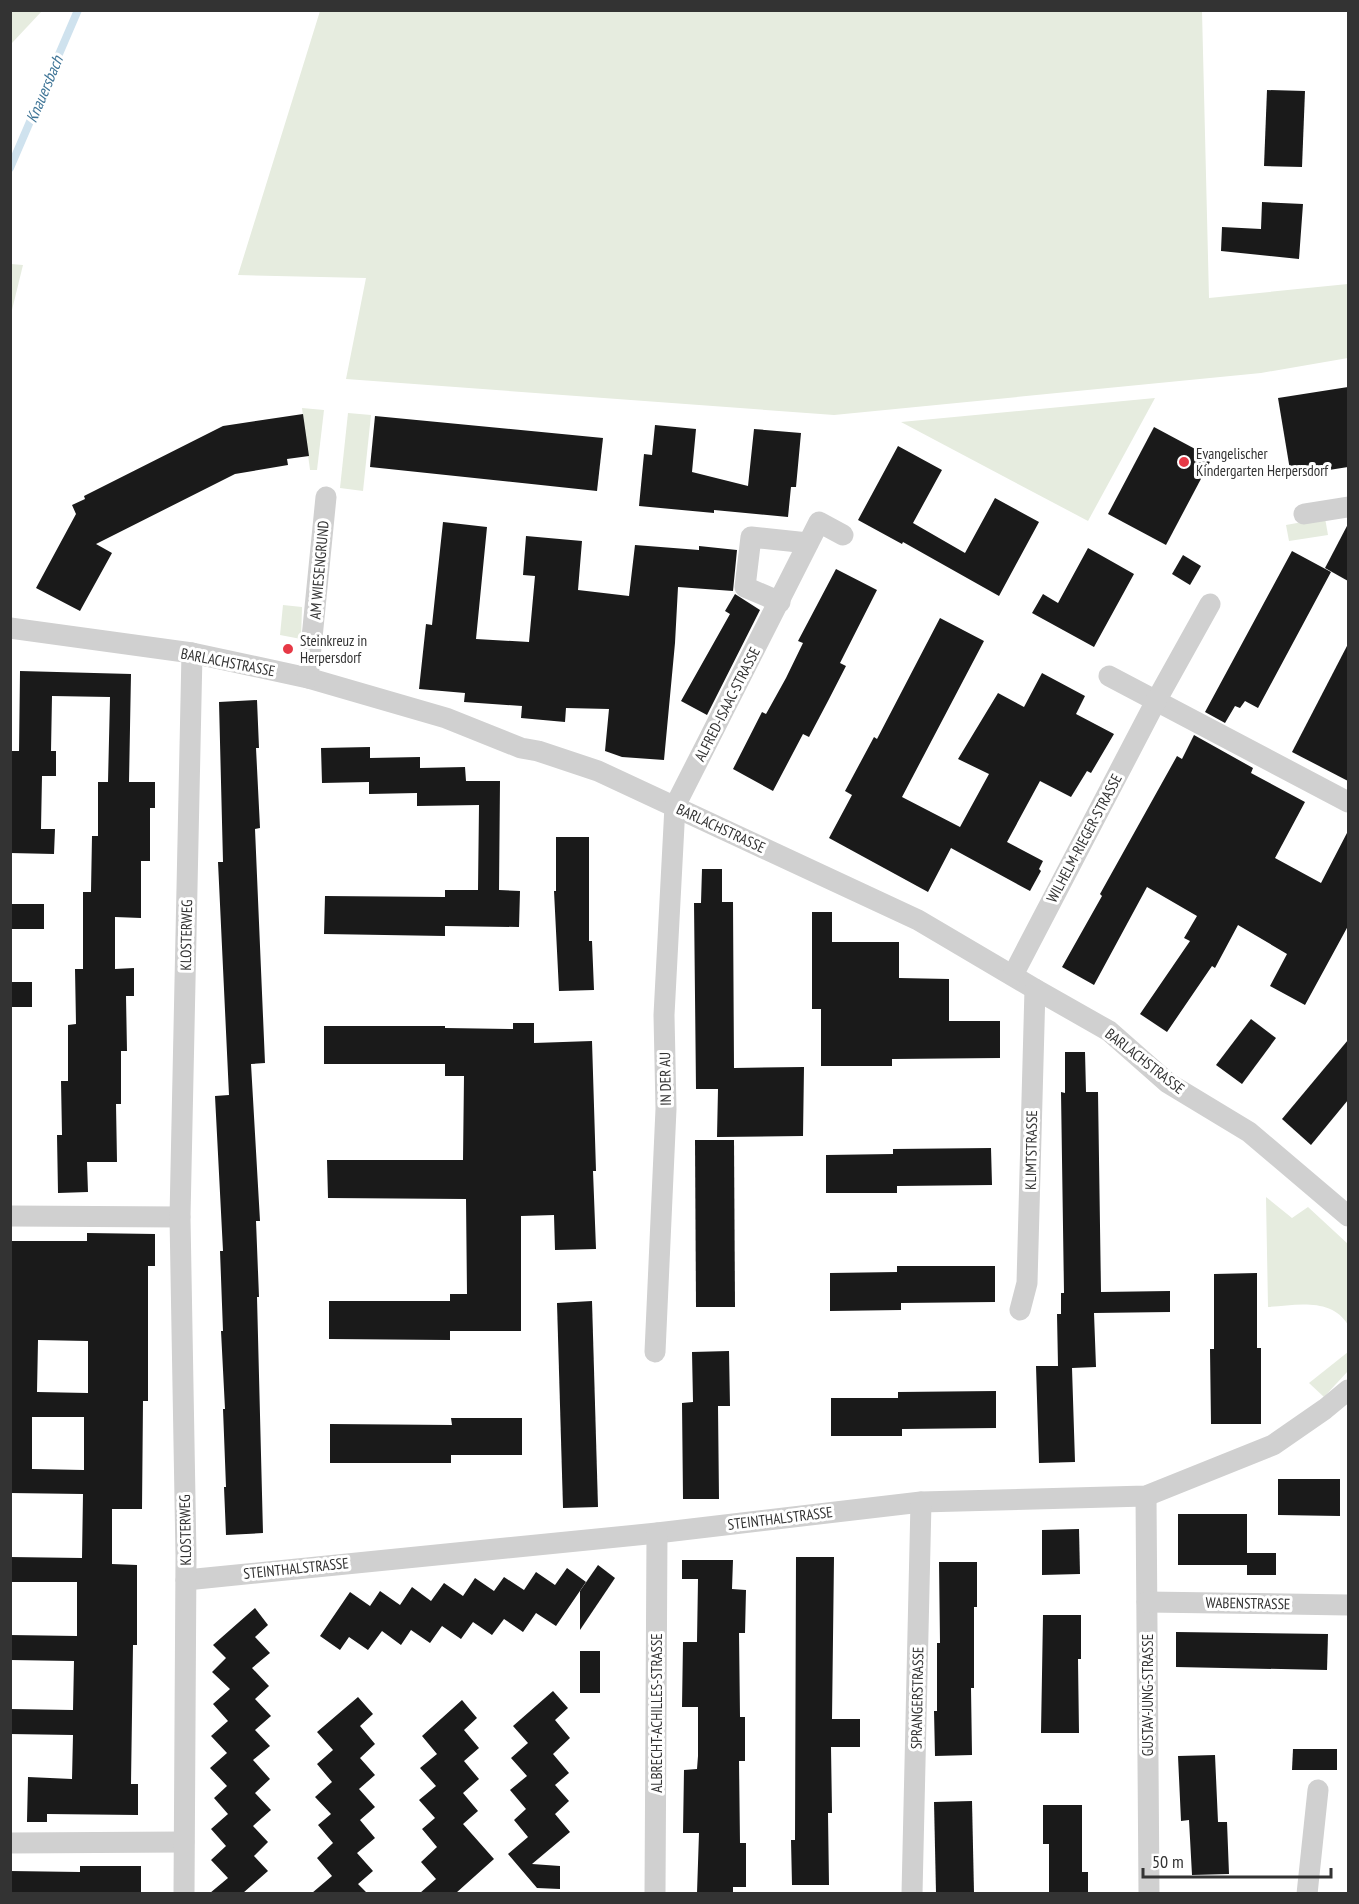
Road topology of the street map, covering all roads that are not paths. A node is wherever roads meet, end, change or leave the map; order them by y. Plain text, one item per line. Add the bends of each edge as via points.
1 (326, 497) dead end
2 (1348, 507) edge
3 (1304, 514) dead end
4 (843, 535) dead end
5 (808, 543) junction
6 (780, 602) junction
7 (1210, 604) dead end
8 (10, 628) edge
9 (192, 653) junction
10 (1109, 676) dead end
11 (308, 678) junction
12 (1156, 701) junction
13 (1348, 802) edge
14 (675, 806) junction
15 (1013, 975) junction
16 (1035, 990) junction
17 (10, 1216) edge
18 (1348, 1216) edge
19 (180, 1217) junction
20 (1020, 1310) dead end
21 (655, 1352) dead end
22 (1348, 1390) edge
23 (1146, 1496) junction
24 (921, 1502) junction
25 (657, 1533) junction
26 (186, 1580) junction
27 (1147, 1602) junction
28 (1348, 1605) edge
29 (1318, 1790) dead end
30 (184, 1842) junction
31 (10, 1844) edge
32 (184, 1893) edge
33 (655, 1893) edge
34 (912, 1893) edge
35 (1149, 1893) edge
36 (1307, 1893) edge

1 - 11 street, AM WIESENGRUND
2 - 3 street
4 - 5 street, ALFRED-ISAAC-STRASSE via 819,522
5 - 6 street, ALFRED-ISAAC-STRASSE
5 - 6 street via 751,537 745,587
6 - 14 street, ALFRED-ISAAC-STRASSE
7 - 12 street, WILHELM-RIEGER-STRASSE
8 - 9 street, BARLACHSTRASSE
9 - 11 street, BARLACHSTRASSE
9 - 19 street, KLOSTERWEG
10 - 12 street
11 - 14 street, BARLACHSTRASSE via 446,718 521,748 598,771
12 - 13 street
12 - 15 street, WILHELM-RIEGER-STRASSE
14 - 15 street, BARLACHSTRASSE via 918,920
14 - 21 street, IN DER AU via 664,1015 666,1109
15 - 16 street, BARLACHSTRASSE
16 - 18 street, BARLACHSTRASSE via 1109,1031 1168,1083 1249,1132
16 - 20 street, KLIMTSTRASSE via 1027,1283
17 - 19 street
19 - 26 street, KLOSTERWEG
22 - 23 street, STEINTHALSTRASSE via 1273,1445
23 - 24 street, STEINTHALSTRASSE
23 - 27 street, GUSTAV-JUNG-STRASSE
24 - 25 street, STEINTHALSTRASSE
24 - 34 street, SPRANGERSTRASSE
25 - 26 street, STEINTHALSTRASSE
25 - 33 street, ALBRECHT-ACHILLES-STRASSE
26 - 30 street, KLOSTERWEG
27 - 28 street, WABENSTRASSE
27 - 35 street, GUSTAV-JUNG-STRASSE
29 - 36 street
30 - 31 street
30 - 32 street, KLOSTERWEG

